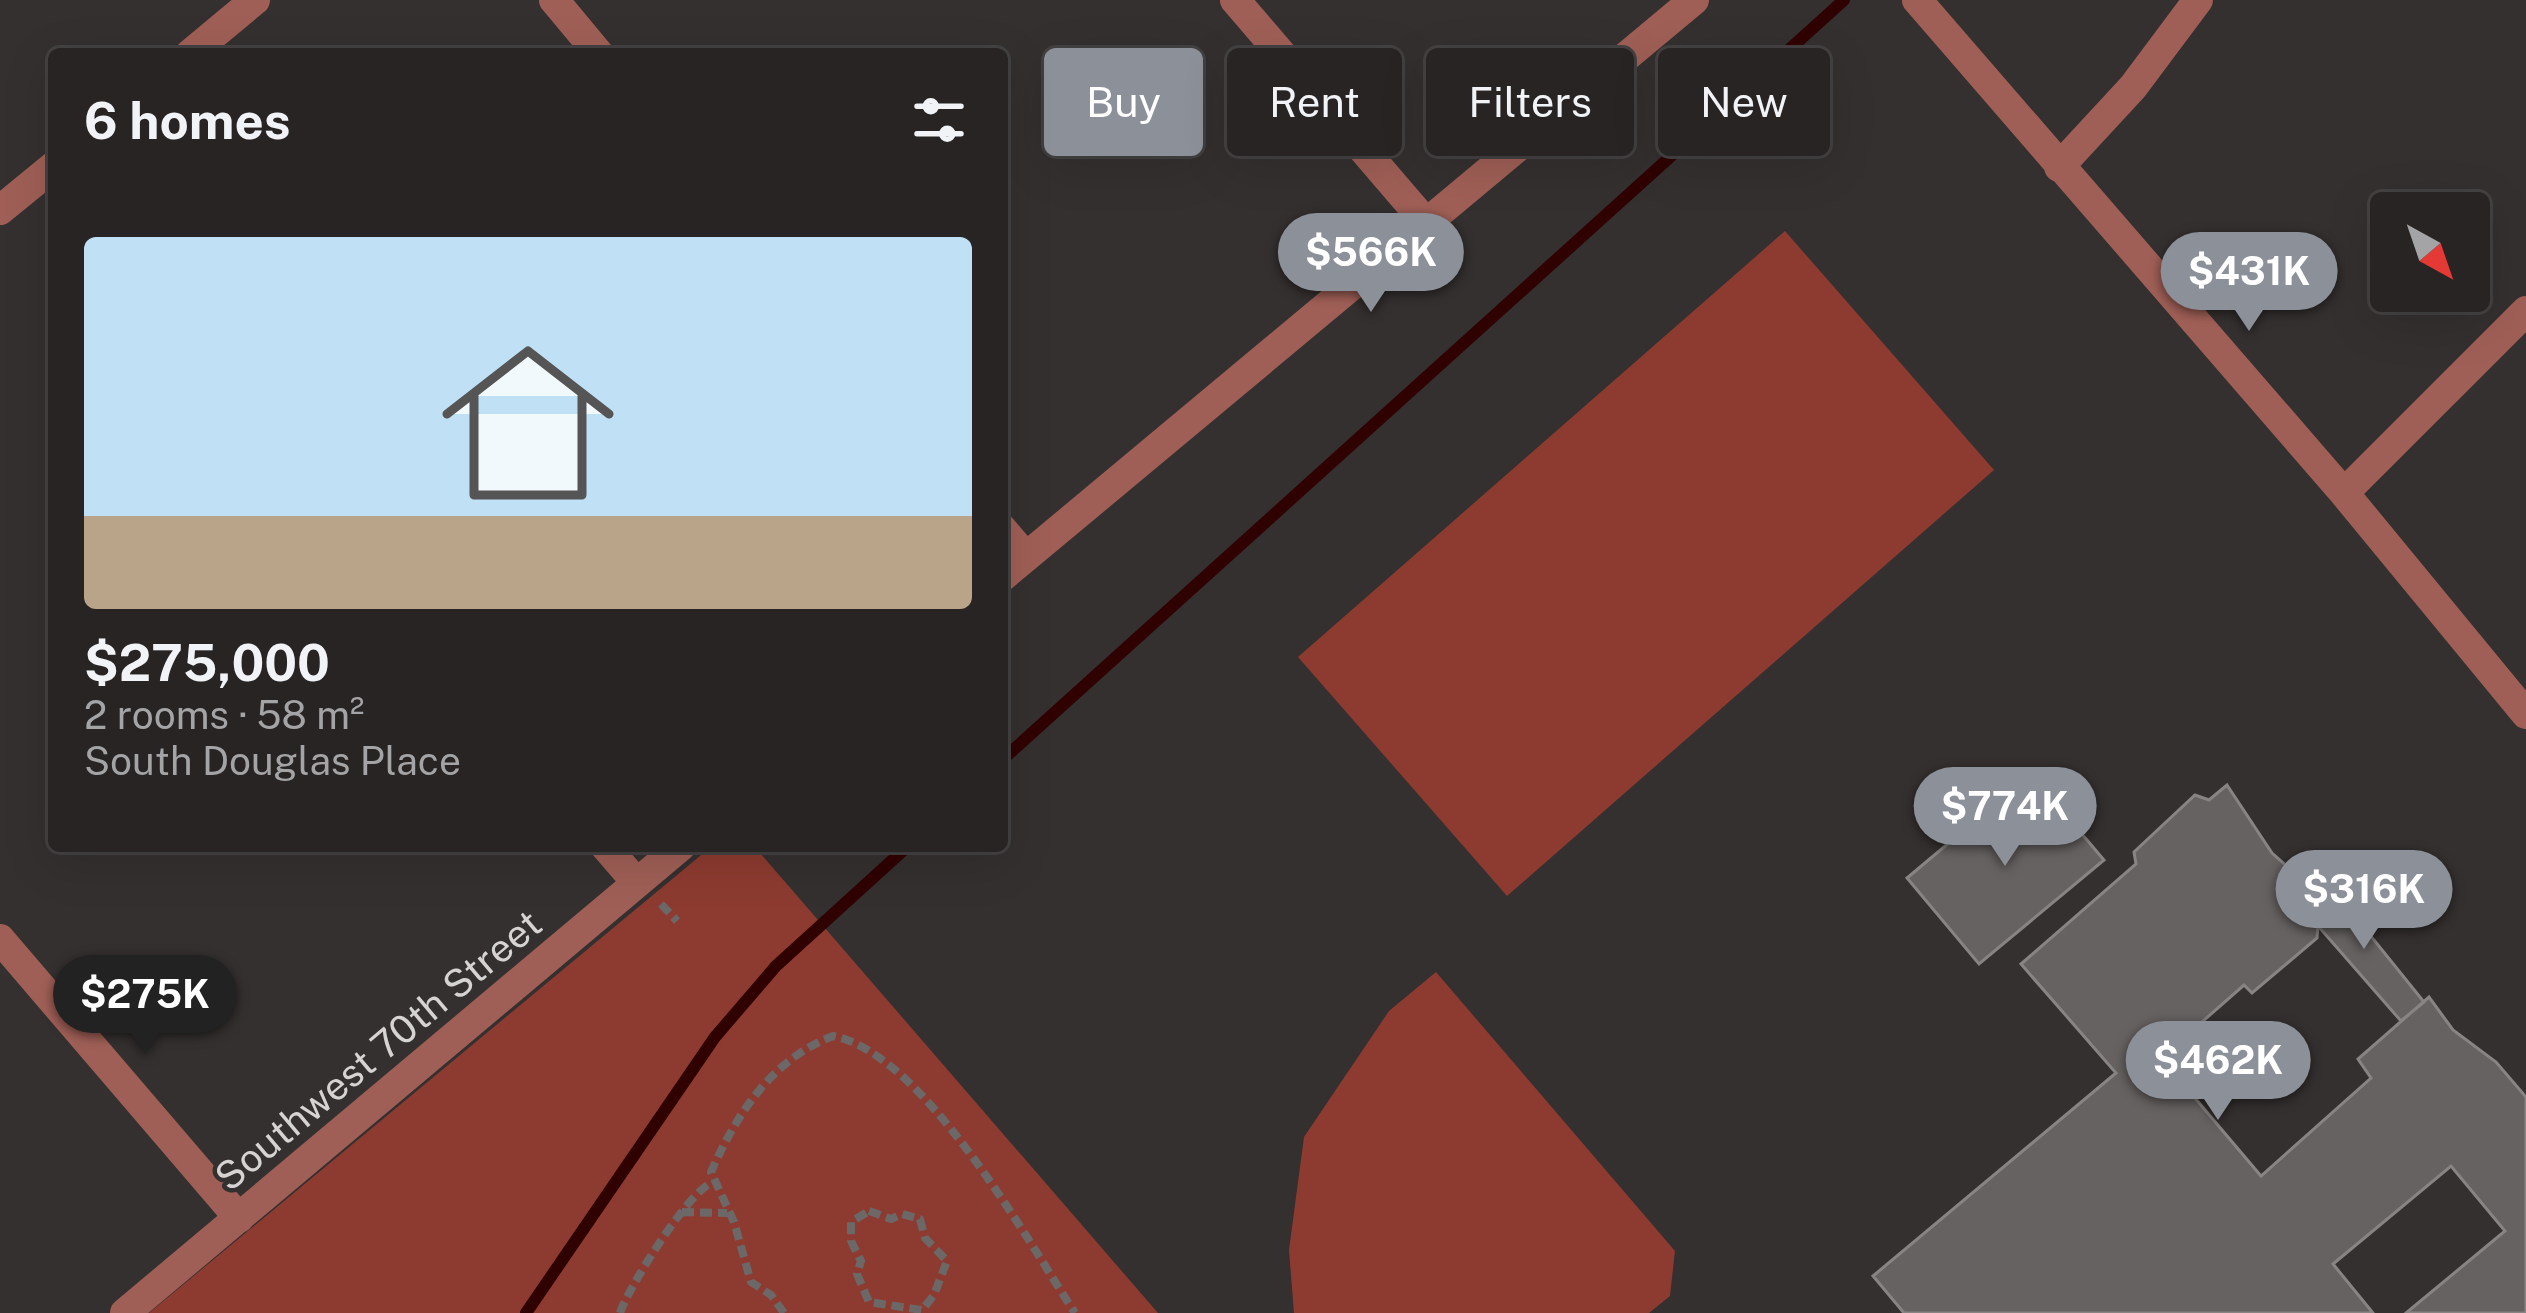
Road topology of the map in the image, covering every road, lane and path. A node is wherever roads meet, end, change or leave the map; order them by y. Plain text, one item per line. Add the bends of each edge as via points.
1 (255, 0) edge
2 (554, 0) edge
3 (1235, 0) edge
4 (1694, 0) edge
5 (1917, 0) edge
6 (2198, 0) edge
7 (197, 48) edge
8 (594, 48) edge
9 (2059, 167) junction
10 (43, 175) edge
11 (0, 210) edge
12 (1428, 225) junction
13 (2526, 311) edge
14 (2344, 493) junction
15 (1014, 567) edge
16 (2526, 714) edge
17 (610, 852) edge
18 (674, 852) edge
19 (637, 883) junction
20 (0, 939) edge
21 (713, 1182) junction
22 (682, 1212) junction
23 (728, 1213) junction
24 (239, 1218) junction
25 (922, 1309) edge
26 (125, 1313) edge
27 (620, 1313) edge
28 (784, 1313) edge
29 (1075, 1313) edge

1 - 7 street
2 - 8 street
3 - 12 street
4 - 12 street
5 - 9 street
6 - 9 street via 2134,87
9 - 14 street
10 - 11 street
12 - 15 street
13 - 14 street
14 - 16 street
17 - 19 street
18 - 19 street, Southwest 70th Street
19 - 24 street, Southwest 70th Street
20 - 24 street
21 - 22 path
21 - 23 path
21 - 29 path via 728,1133 773,1071 833,1036 859,1042 964,1144
22 - 23 path
22 - 27 path
23 - 28 path via 751,1282
24 - 26 street, Southwest 70th Street
25 - 25 path via 947,1261 925,1238 920,1219 869,1211 851,1222 869,1302

